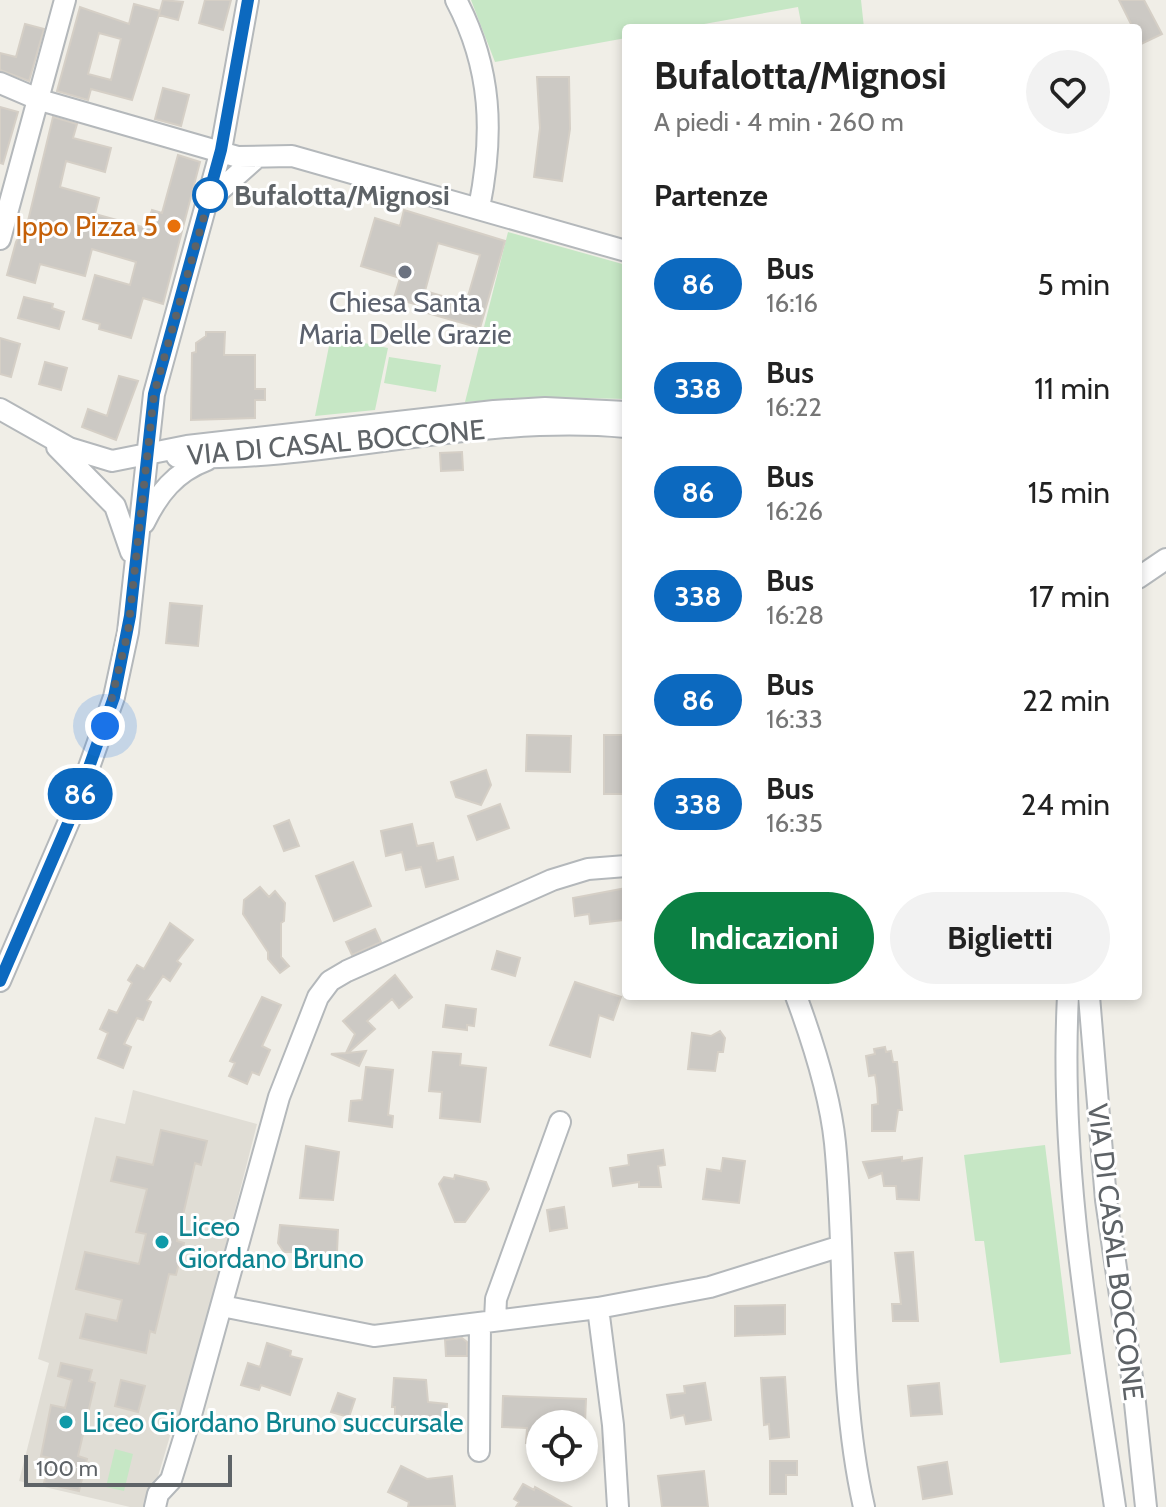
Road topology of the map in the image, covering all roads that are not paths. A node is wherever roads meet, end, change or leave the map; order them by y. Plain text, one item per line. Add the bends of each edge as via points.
1 (65, 0) edge
2 (248, 0) edge
3 (456, 0) edge
4 (0, 83) edge
5 (40, 100) junction
6 (221, 150) junction
7 (255, 159) junction
8 (209, 201) junction
9 (479, 208) junction
10 (0, 239) edge
11 (622, 250) edge
12 (0, 409) edge
13 (622, 412) edge
14 (622, 427) edge
15 (45, 436) junction
16 (145, 456) junction
17 (211, 458) junction
18 (138, 534) junction
19 (1166, 559) edge
20 (135, 569) junction
21 (1142, 575) edge
22 (622, 866) edge
23 (0, 981) edge
24 (797, 1000) edge
25 (1068, 1000) edge
26 (1089, 1000) edge
27 (560, 1122) dead end
28 (838, 1247) junction
29 (222, 1306) junction
30 (598, 1308) junction
31 (488, 1322) junction
32 (479, 1451) dead end
33 (171, 1480) junction
34 (155, 1507) edge
35 (169, 1507) edge
36 (618, 1507) edge
37 (864, 1507) edge
38 (1115, 1507) edge
39 (1146, 1507) edge

1 - 5 street
2 - 6 street
3 - 9 street via 478,49 489,98 489,150
4 - 5 street
5 - 6 street
5 - 10 street
6 - 7 street
6 - 8 street
7 - 8 street
7 - 9 street via 292,156
8 - 16 street via 154,394
9 - 11 street
12 - 15 street
13 - 16 street, VIA DI CASAL BOCCONE via 494,411 187,446
14 - 17 street, VIA DI CASAL BOCCONE via 498,427
15 - 16 street via 104,460
15 - 20 street via 115,506
16 - 17 street, VIA DI CASAL BOCCONE
16 - 18 street
17 - 18 street via 166,487
18 - 20 street
19 - 21 street
20 - 23 street via 125,646 105,726
22 - 29 street via 552,880 347,971 325,987 271,1120
24 - 28 street via 833,1130
25 - 38 street, VIA DI CASAL BOCCONE via 1072,1190 1084,1312
26 - 39 street, VIA DI CASAL BOCCONE via 1106,1200
27 - 31 street
28 - 30 street via 710,1287
28 - 37 street via 850,1409
29 - 31 street via 359,1336
29 - 33 street
30 - 31 street
30 - 36 street
31 - 32 street
33 - 34 street via 158,1494
33 - 35 street

